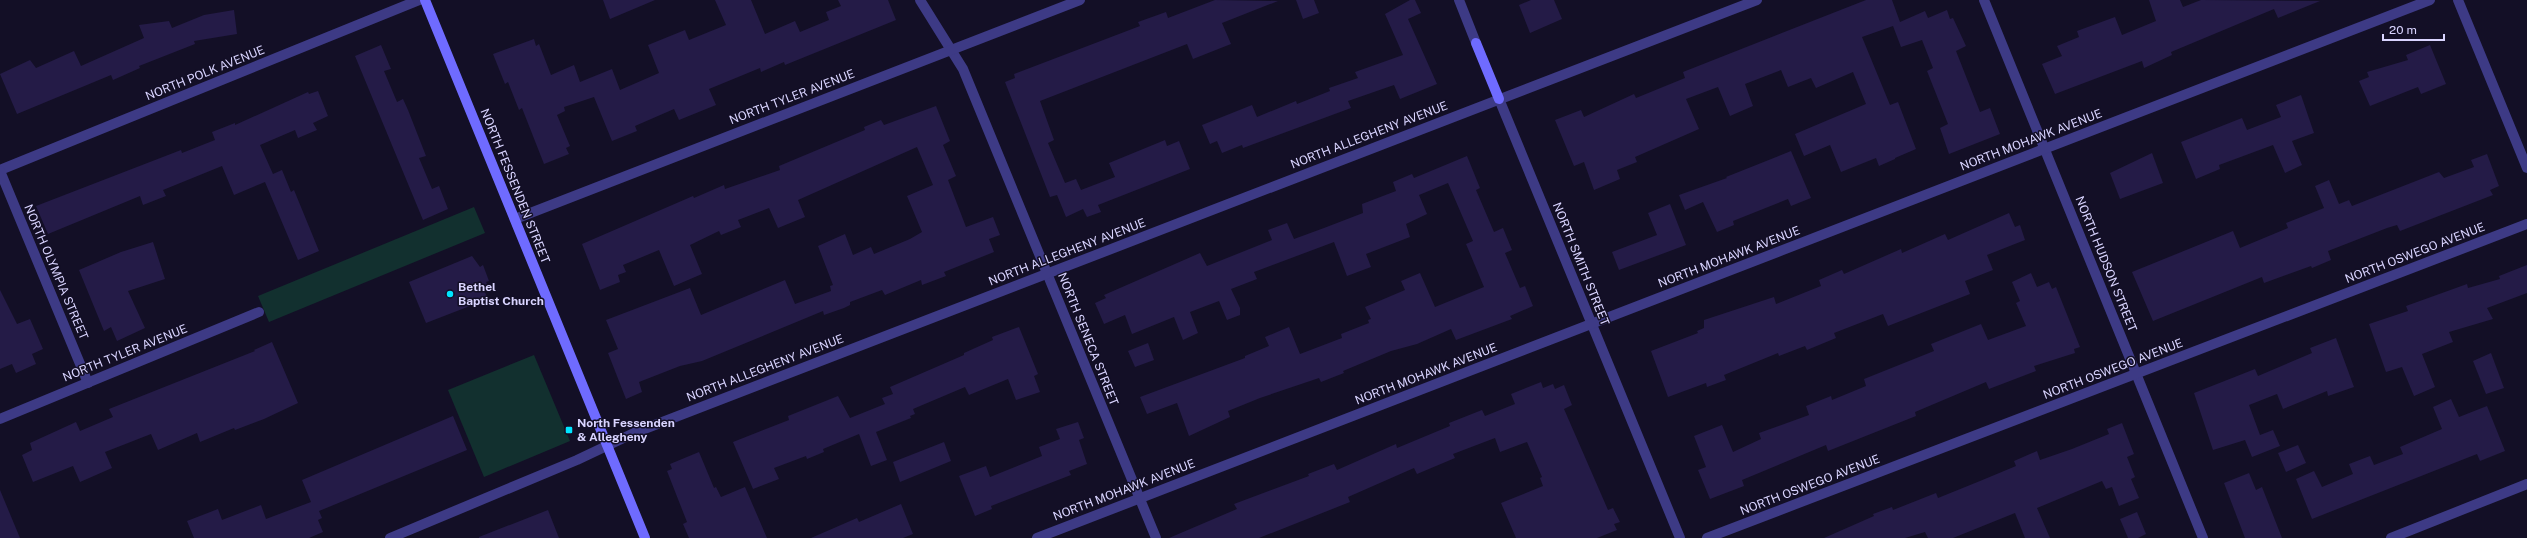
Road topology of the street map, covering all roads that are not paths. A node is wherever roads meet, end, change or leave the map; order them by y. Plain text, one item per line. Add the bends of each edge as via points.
1 (420, 0) edge
2 (425, 0) edge
3 (920, 0) edge
4 (1080, 0) edge
5 (1459, 0) edge
6 (1757, 0) edge
7 (1984, 0) edge
8 (2430, 0) edge
9 (2458, 0) edge
10 (1476, 43) joint
11 (951, 50) junction
12 (1500, 99) junction
13 (2045, 149) junction
14 (2527, 168) edge
15 (0, 171) edge
16 (515, 219) junction
17 (2527, 224) edge
18 (1047, 273) junction
19 (260, 312) dead end
20 (1591, 324) junction
21 (2136, 374) junction
22 (88, 383) junction
23 (0, 419) edge
24 (607, 445) junction
25 (2527, 484) edge
26 (1140, 498) junction
27 (390, 538) edge
28 (645, 538) edge
29 (1037, 538) edge
30 (1156, 538) edge
31 (1680, 538) edge
32 (1707, 538) edge
33 (2203, 538) edge
34 (2391, 538) edge

1 - 15 street, NORTH POLK AVENUE
2 - 16 main road, NORTH FESSENDEN STREET
3 - 11 street, NORTH SENECA STREET
4 - 11 street, NORTH TYLER AVENUE
5 - 10 street, NORTH SMITH STREET
6 - 12 street, NORTH ALLEGHENY AVENUE
7 - 13 street, NORTH HUDSON STREET
8 - 13 street, NORTH MOHAWK AVENUE
9 - 14 street
10 - 12 main road, NORTH SMITH STREET
11 - 16 street, NORTH TYLER AVENUE
11 - 18 street, NORTH SENECA STREET via 963,69
12 - 18 street, NORTH ALLEGHENY AVENUE
12 - 20 street, NORTH SMITH STREET
13 - 20 street, NORTH MOHAWK AVENUE
13 - 21 street, NORTH HUDSON STREET
15 - 22 street, NORTH OLYMPIA STREET
16 - 24 main road, NORTH FESSENDEN STREET
17 - 21 street, NORTH OSWEGO AVENUE
18 - 24 street, NORTH ALLEGHENY AVENUE via 634,432
18 - 26 street, NORTH SENECA STREET
19 - 22 street, NORTH TYLER AVENUE
20 - 26 street, NORTH MOHAWK AVENUE
20 - 31 street, NORTH SMITH STREET
21 - 32 street, NORTH OSWEGO AVENUE
21 - 33 street, NORTH HUDSON STREET
22 - 23 street, NORTH TYLER AVENUE
24 - 27 street, NORTH ALLEGHENY AVENUE
24 - 28 main road, NORTH FESSENDEN STREET
25 - 34 street
26 - 29 street, NORTH MOHAWK AVENUE
26 - 30 street, NORTH SENECA STREET

